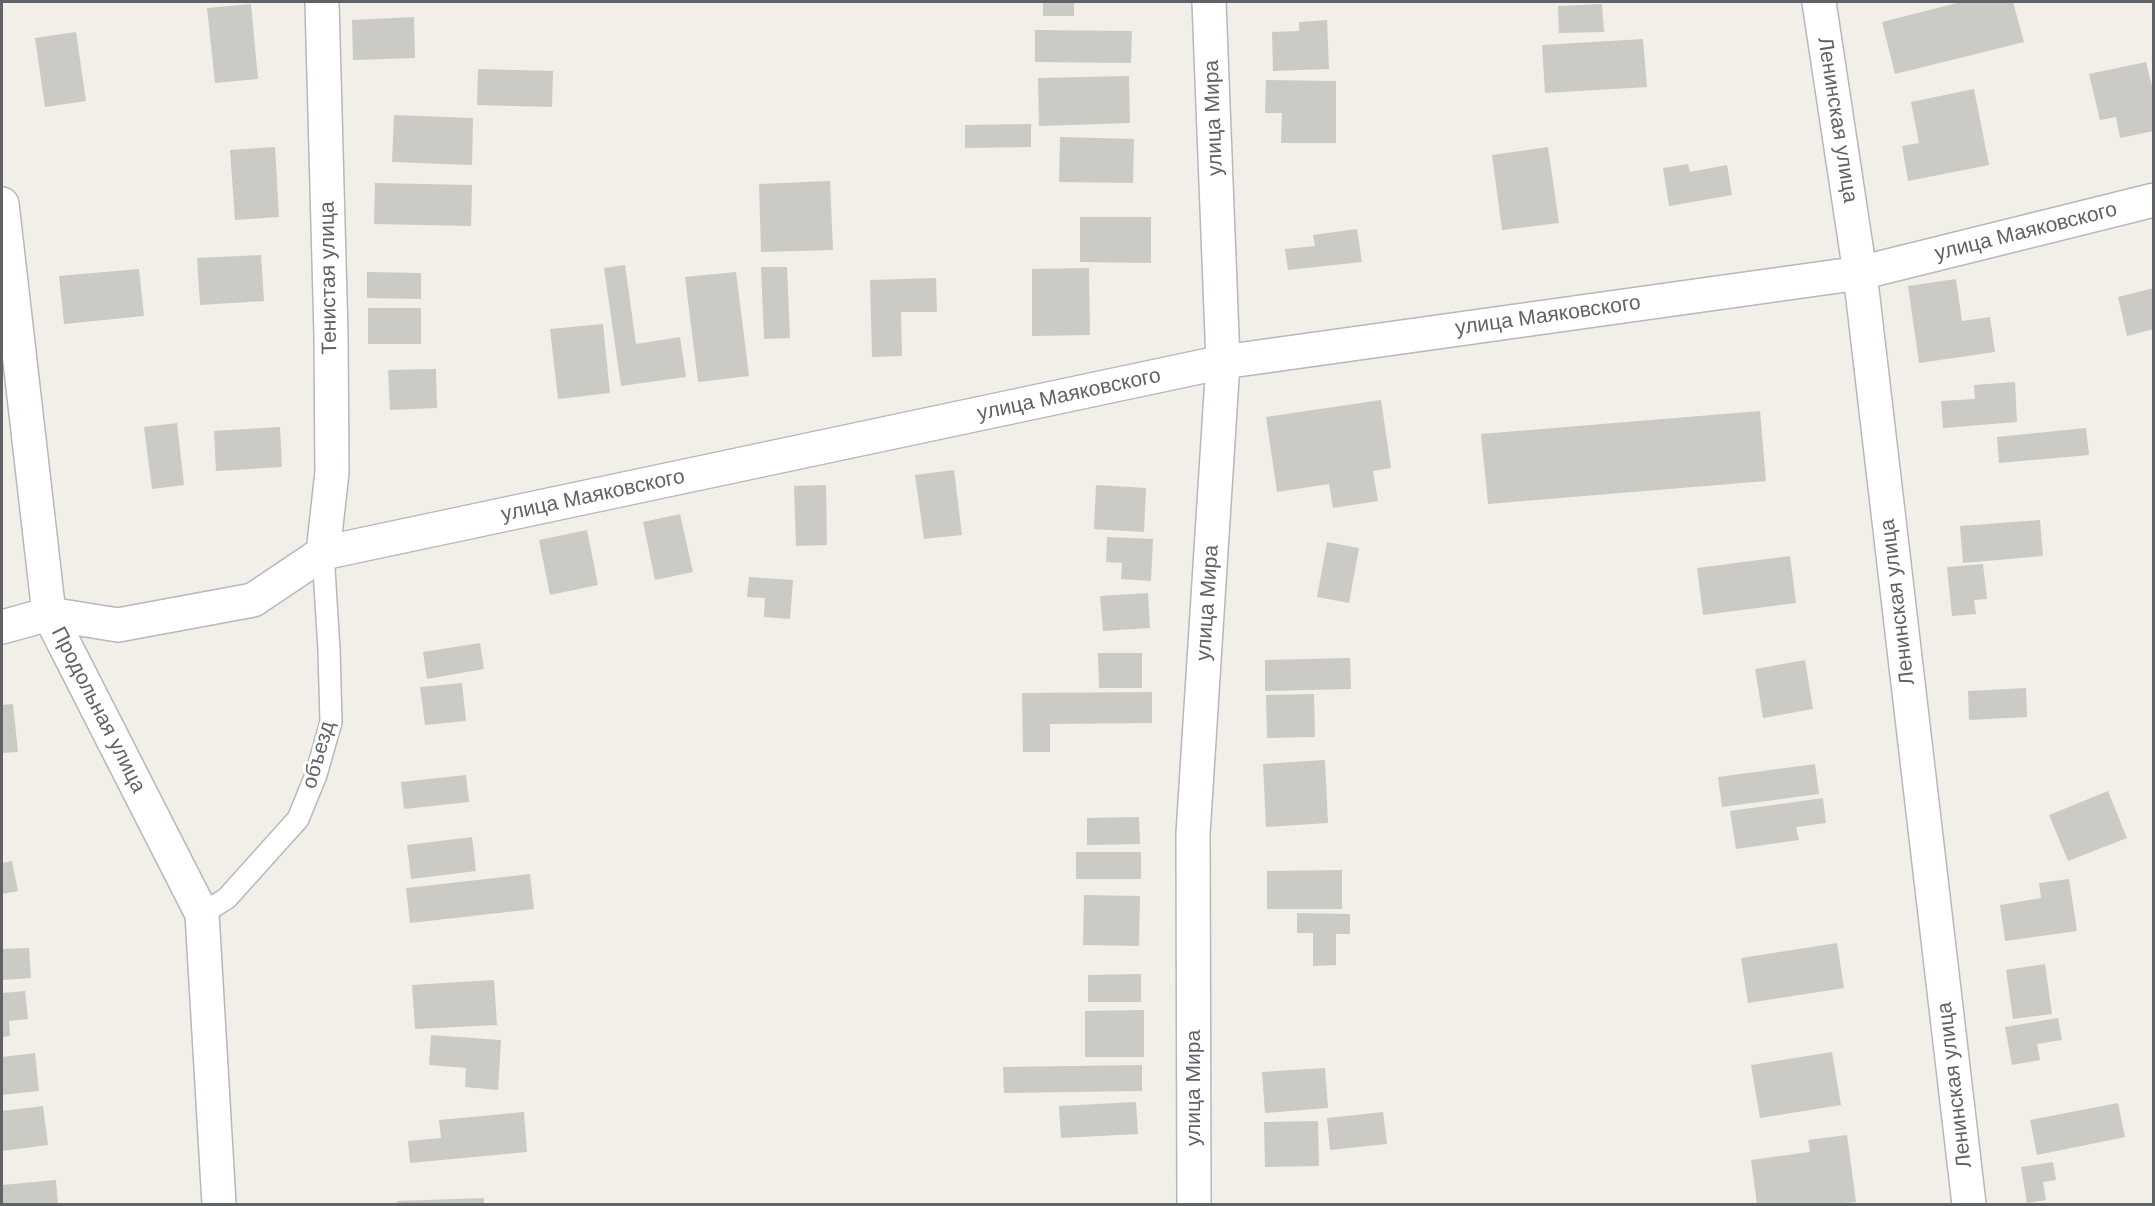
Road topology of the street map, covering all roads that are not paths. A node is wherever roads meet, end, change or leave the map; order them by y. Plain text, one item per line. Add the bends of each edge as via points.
1 (322, 2) edge
2 (1209, 2) edge
3 (1819, 2) edge
4 (2154, 200) edge
5 (2, 204) edge
6 (1860, 273) junction
7 (1223, 362) junction
8 (323, 553) junction
9 (49, 614) junction
10 (2, 627) edge
11 (202, 914) junction
12 (219, 1204) edge
13 (1194, 1204) edge
14 (1968, 1204) edge

1 - 8 street, Тенистая улица via 332,461
2 - 7 street, улица Мира
3 - 6 street, Ленинская улица
4 - 6 street, улица Маяковского
5 - 9 street, Продольная улица
6 - 7 street, улица Маяковского
6 - 14 street, Ленинская улица
7 - 8 street, улица Маяковского
7 - 13 street, улица Мира via 1193,834
8 - 9 street, улица Маяковского via 253,600 118,625
8 - 11 lane, объезд via 331,722 316,775 298,819 227,898
9 - 10 street, улица Маяковского
9 - 11 street, Продольная улица
11 - 12 street, Продольная улица

